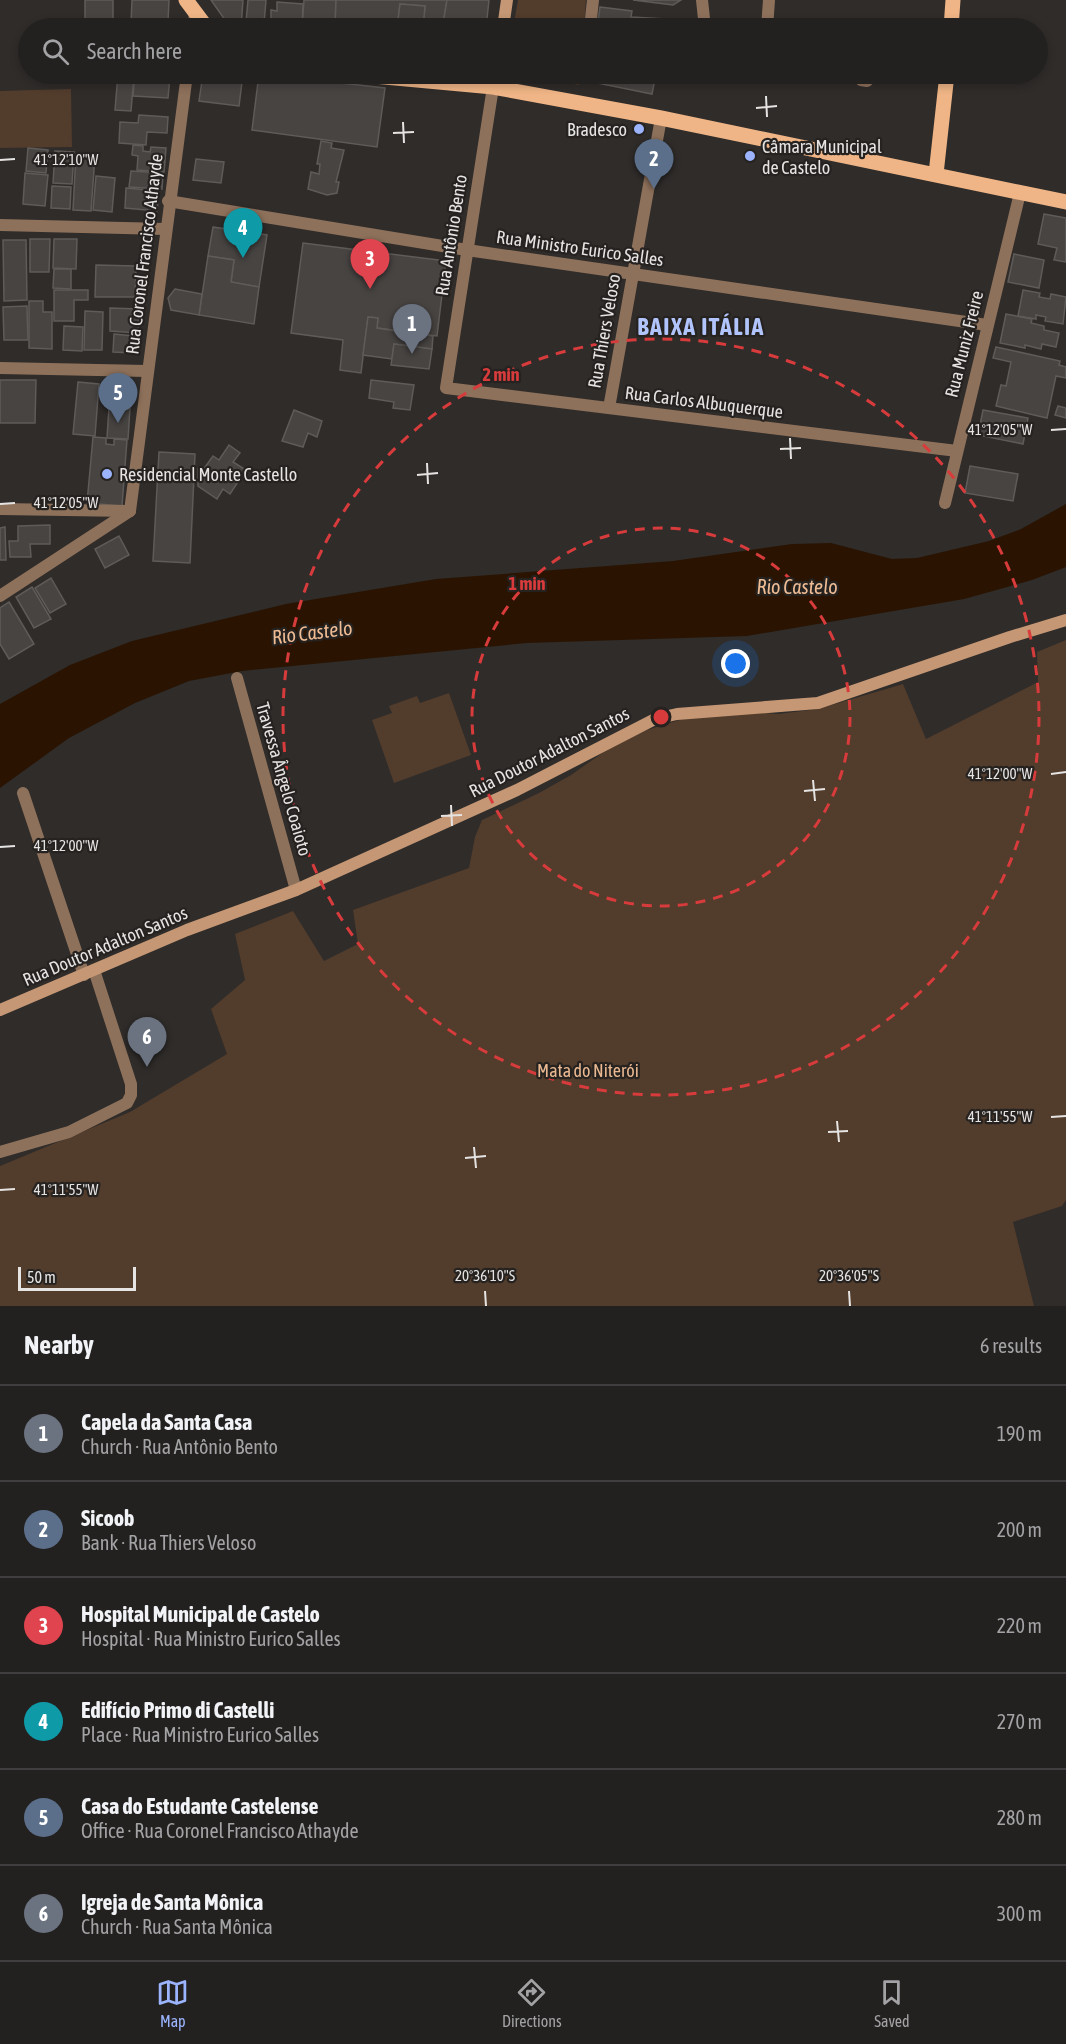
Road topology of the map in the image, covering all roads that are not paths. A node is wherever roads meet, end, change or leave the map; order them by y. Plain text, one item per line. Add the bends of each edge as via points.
1 (186, 0) edge
2 (507, 0) edge
3 (593, 0) edge
4 (702, 0) edge
5 (769, 0) edge
6 (953, 0) edge
7 (193, 18) edge
8 (504, 18) edge
9 (591, 18) edge
10 (704, 18) edge
11 (768, 18) edge
12 (952, 18) edge
13 (186, 84) edge
14 (493, 84) edge
15 (512, 84) edge
16 (945, 84) edge
17 (661, 118) junction
18 (936, 174) junction
19 (1020, 193) junction
20 (168, 201) junction
21 (1066, 202) edge
22 (0, 225) edge
23 (165, 229) junction
24 (467, 250) junction
25 (632, 274) junction
26 (987, 325) junction
27 (0, 368) edge
28 (147, 371) junction
29 (446, 388) joint
30 (609, 408) junction
31 (957, 451) junction
32 (945, 503) dead end
33 (0, 509) edge
34 (130, 511) junction
35 (0, 596) edge
36 (1066, 620) edge
37 (237, 678) dead end
38 (23, 794) dead end
39 (296, 890) junction
40 (89, 972) junction
41 (0, 1010) edge
42 (0, 1152) edge

1 - 7 main road
2 - 8 main road
3 - 9 street
4 - 10 street
5 - 11 street
6 - 12 main road
13 - 20 street, Rua Coronel Francisco Athayde
14 - 24 street, Rua Antônio Bento
15 - 17 main road
16 - 18 main road
17 - 18 main road
17 - 25 street, Rua Thiers Veloso
18 - 19 main road
19 - 21 main road
19 - 26 street, Rua Muniz Freire
20 - 23 street, Rua Coronel Francisco Athayde
20 - 24 street, Rua Ministro Eurico Salles
22 - 23 street
23 - 28 street, Rua Coronel Francisco Athayde
24 - 25 street, Rua Ministro Eurico Salles
24 - 29 street, Rua Antônio Bento
25 - 26 street, Rua Ministro Eurico Salles
25 - 30 street, Rua Thiers Veloso
26 - 31 street, Rua Muniz Freire
27 - 28 street
28 - 34 street, Rua Coronel Francisco Athayde
29 - 30 street, Rua Carlos Albuquerque
30 - 31 street, Rua Carlos Albuquerque
31 - 32 street, Rua Muniz Freire
33 - 34 street
34 - 35 street
36 - 39 main road, Rua Doutor Adalton Santos via 818,703 655,719 517,790
37 - 39 street, Travessa Ângelo Coaioto
38 - 40 street
39 - 40 main road, Rua Doutor Adalton Santos
40 - 41 main road, Rua Doutor Adalton Santos
40 - 42 street via 131,1084 131,1095 127,1103 69,1132

